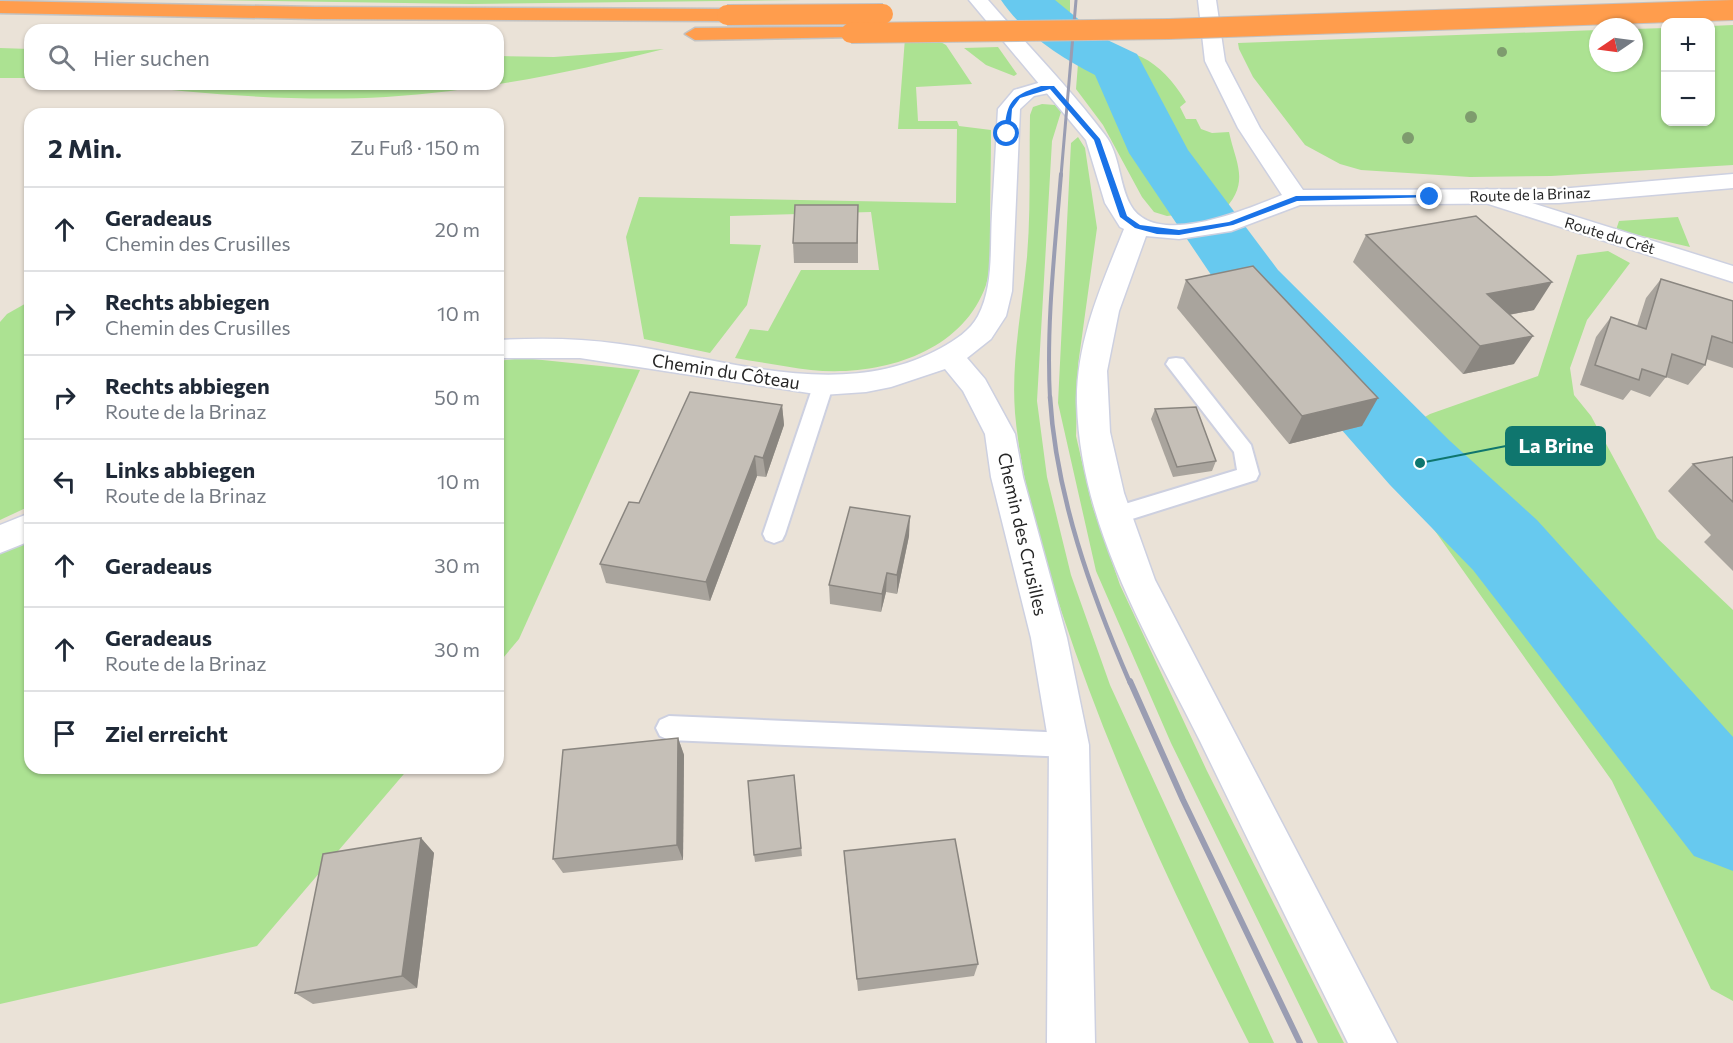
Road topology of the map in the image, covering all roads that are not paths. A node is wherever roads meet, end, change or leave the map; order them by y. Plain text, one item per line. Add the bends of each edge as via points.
1 (978, 0) edge
2 (1514, 0) edge
3 (1214, 4) edge
4 (0, 7) edge
5 (1256, 8) dead end
6 (1187, 9) dead end
7 (1733, 10) edge
8 (1073, 12) dead end
9 (726, 25) junction
10 (0, 26) edge
11 (24, 26) edge
12 (678, 34) dead end
13 (1052, 87) junction
14 (1733, 181) edge
15 (1486, 196) junction
16 (1296, 198) junction
17 (1137, 227) junction
18 (1733, 274) edge
19 (504, 349) edge
20 (950, 357) junction
21 (1176, 364) dead end
22 (824, 386) junction
23 (1113, 516) junction
24 (24, 529) edge
25 (774, 534) dead end
26 (0, 540) edge
27 (669, 728) dead end
28 (1069, 746) junction
29 (1071, 1043) edge
30 (1373, 1043) edge

1 - 13 street
2 - 5 highway
3 - 6 highway
3 - 16 street via 1215,61 1249,128
4 - 9 highway
7 - 9 highway, bridge via 1169,29
8 - 9 highway, bridge
9 - 12 highway
10 - 11 highway
13 - 17 street via 1097,139 1117,203 1124,217
13 - 20 street via 1018,96 1009,109 1000,289 991,319
14 - 15 street, Route de la Brinaz via 1559,196
15 - 16 street, Route de la Brinaz
15 - 18 street, Route du Crêt
16 - 17 street via 1231,224 1179,232
17 - 23 street via 1098,342 1093,407 1099,463
19 - 22 street, Chemin du Côteau via 564,346
20 - 22 street, Chemin du Côteau via 870,384
20 - 28 street, Chemin des Crusilles via 975,386 1000,434
21 - 23 lane via 1244,450 1248,474
22 - 25 lane
23 - 30 street via 1148,602
24 - 26 street
27 - 28 lane
28 - 29 street, Chemin des Crusilles

